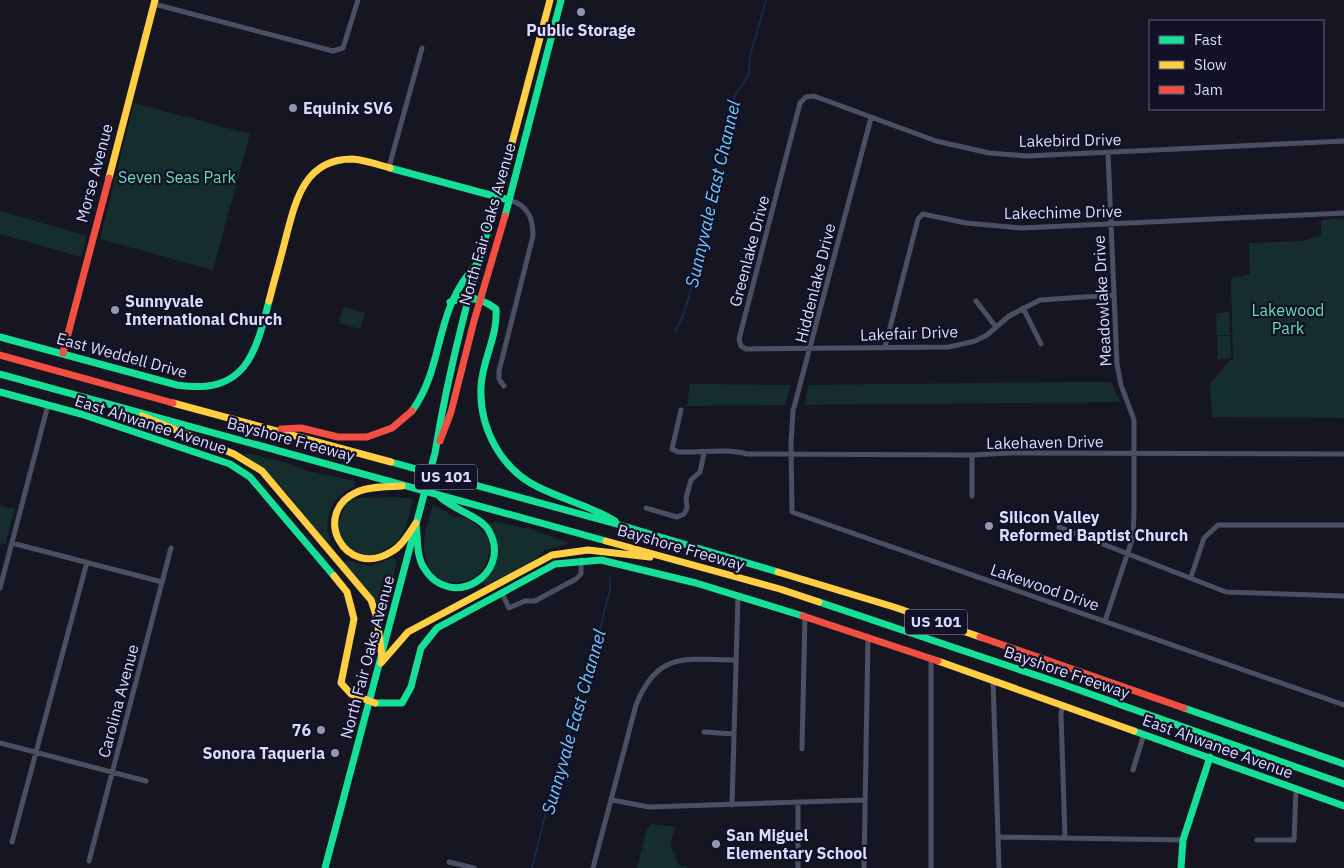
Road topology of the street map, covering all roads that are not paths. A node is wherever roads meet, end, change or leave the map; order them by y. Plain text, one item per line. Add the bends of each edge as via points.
1 (358, 0) edge
2 (550, 0) edge
3 (561, 0) edge
4 (155, 2) edge
5 (422, 48) dead end
6 (806, 97) joint
7 (870, 118) junction
8 (1344, 141) edge
9 (1108, 152) junction
10 (389, 167) junction
11 (497, 196) junction
12 (509, 200) junction
13 (1344, 213) edge
14 (1111, 224) junction
15 (477, 264) junction
16 (1114, 294) junction
17 (470, 298) junction
18 (480, 300) junction
19 (976, 301) dead end
20 (450, 302) junction
21 (1023, 308) junction
22 (996, 326) junction
23 (0, 337) edge
24 (1041, 344) dead end
25 (812, 348) junction
26 (885, 348) junction
27 (62, 353) junction
28 (0, 355) edge
29 (0, 374) edge
30 (504, 386) dead end
31 (0, 392) edge
32 (48, 405) junction
33 (130, 409) junction
34 (681, 410) dead end
35 (273, 430) junction
36 (435, 453) junction
37 (704, 453) junction
38 (1134, 453) junction
39 (791, 454) junction
40 (1344, 454) edge
41 (972, 456) junction
42 (406, 486) junction
43 (437, 494) junction
44 (972, 496) dead end
45 (646, 508) dead end
46 (416, 523) junction
47 (620, 525) junction
48 (1344, 525) edge
49 (1059, 527) dead end
50 (12, 543) junction
51 (171, 548) dead end
52 (1128, 555) junction
53 (673, 559) junction
54 (581, 560) junction
55 (87, 562) junction
56 (1191, 578) junction
57 (162, 582) junction
58 (0, 588) edge
59 (502, 593) junction
60 (738, 595) junction
61 (1344, 596) edge
62 (805, 615) junction
63 (1105, 621) junction
64 (868, 636) junction
65 (931, 658) junction
66 (736, 660) junction
67 (381, 661) junction
68 (993, 680) junction
69 (370, 701) junction
70 (1063, 705) junction
71 (1344, 706) edge
72 (704, 732) dead end
73 (734, 734) junction
74 (1144, 734) junction
75 (0, 743) edge
76 (802, 749) dead end
77 (36, 752) junction
78 (1210, 757) junction
79 (1344, 764) edge
80 (1133, 770) dead end
81 (112, 772) junction
82 (146, 781) dead end
83 (1344, 784) edge
84 (1296, 789) junction
85 (612, 800) junction
86 (865, 800) junction
87 (798, 802) junction
88 (732, 805) junction
89 (1344, 806) edge
90 (998, 837) junction
91 (1065, 837) junction
92 (1183, 840) junction
93 (1257, 840) dead end
94 (12, 842) dead end
95 (88, 861) dead end
96 (449, 862) dead end
97 (325, 868) edge
98 (474, 868) edge
99 (593, 868) edge
100 (798, 868) edge
101 (864, 868) edge
102 (931, 868) edge
103 (999, 868) edge
104 (1181, 868) edge

1 - 4 street via 344,48 327,50
2 - 11 main road, North Fair Oaks Avenue
3 - 12 main road, North Fair Oaks Avenue
4 - 27 main road, Morse Avenue
5 - 10 street
6 - 7 street, Lakebird Drive via 814,96
6 - 25 street, Greenlake Drive via 800,103 740,339 741,346 746,349
7 - 9 street, Lakebird Drive via 936,141 989,153 1027,156
7 - 25 street, Hiddenlake Drive
8 - 9 street, Lakebird Drive
9 - 14 street, Meadowlake Drive
10 - 11 main road, East Weddell Drive
10 - 27 main road, East Weddell Drive via 356,160 338,161 321,168 304,184 294,207 255,351 231,379 214,387 191,388
11 - 12 main road, East Weddell Drive
11 - 15 main road, North Fair Oaks Avenue
12 - 18 main road, North Fair Oaks Avenue
12 - 30 street, East Weddell Drive via 527,209 533,236 499,371 499,379
13 - 14 street, Lakechime Drive
14 - 16 street, Meadowlake Drive
14 - 26 street, Lakechime Drive via 1022,228 966,223 923,214 918,219
15 - 17 main road, North Fair Oaks Avenue
15 - 20 main road via 455,290
16 - 21 street, Lakefair Drive via 1040,300
16 - 38 street, Meadowlake Drive via 1117,364 1134,420
17 - 18 main road
17 - 20 main road
17 - 36 main road, North Fair Oaks Avenue via 440,416
18 - 36 main road, North Fair Oaks Avenue via 451,412
18 - 47 main road via 490,303 497,316 481,386 482,416 492,443 526,480 600,511
19 - 22 street
20 - 35 main road via 427,386 422,398 404,420 380,434 365,437 336,436 303,428
21 - 22 street, Lakefair Drive
21 - 24 street
22 - 26 street, Lakefair Drive via 975,341 949,348
23 - 27 main road, East Weddell Drive
25 - 26 street, Lakefair Drive
25 - 39 street, Hiddenlake Drive via 793,411
28 - 35 main road, Bayshore Freeway / US 101
29 - 33 main road, Bayshore Freeway / US 101
31 - 32 main road, East Ahwanee Avenue
32 - 50 street
32 - 69 main road, East Ahwanee Avenue via 216,458 250,477 347,592 354,619 341,683 347,693
33 - 42 main road, Bayshore Freeway / US 101
33 - 67 main road via 161,427 239,455 262,471 370,600 377,618
34 - 37 street via 672,449
35 - 47 main road, Bayshore Freeway / US 101
36 - 46 main road, North Fair Oaks Avenue
37 - 39 street, Lakehaven Drive via 720,453 729,449 747,454
37 - 45 street via 700,472 691,480 684,514 677,516
38 - 40 street, Lakehaven Drive
38 - 41 street, Lakehaven Drive via 1010,452
38 - 52 street, Meadowlake Drive via 1133,537
39 - 41 street, Lakehaven Drive
39 - 63 street, Lakewood Drive via 792,512
41 - 44 street
42 - 43 main road, Bayshore Freeway / US 101
42 - 46 main road via 366,490 350,496 335,515 335,533 348,553 373,559 392,551
43 - 46 main road via 450,506 479,520 490,532 495,549 487,573 474,584 460,588 438,583 429,576 421,561
43 - 53 main road, Bayshore Freeway / US 101
46 - 67 main road, North Fair Oaks Avenue
47 - 79 main road, Bayshore Freeway / US 101 via 894,607
48 - 56 street via 1218,525 1204,538
49 - 52 street
50 - 55 street
50 - 58 street
51 - 57 street, Carolina Avenue
52 - 56 street
52 - 63 street, Meadowlake Drive
53 - 67 main road via 586,549 557,553 408,632
53 - 83 main road, Bayshore Freeway / US 101 via 845,610
54 - 59 main road, East Ahwanee Avenue via 555,564
54 - 59 street via 581,574 576,579 535,601 525,601 509,608
54 - 60 main road, East Ahwanee Avenue via 601,560
55 - 57 street
55 - 77 street
56 - 61 street via 1226,592
57 - 81 street, Carolina Avenue
59 - 69 main road, East Ahwanee Avenue via 428,636 422,644 402,703 389,706
60 - 62 main road, East Ahwanee Avenue
60 - 66 street
62 - 64 main road, East Ahwanee Avenue
62 - 76 street
63 - 71 street, Lakewood Drive
64 - 65 main road, East Ahwanee Avenue
64 - 86 street
65 - 68 main road, East Ahwanee Avenue
65 - 102 street
66 - 73 street
66 - 85 street via 681,660 655,671 644,685 636,704
67 - 69 main road, North Fair Oaks Avenue
68 - 70 main road, East Ahwanee Avenue
68 - 90 street
69 - 97 main road, North Fair Oaks Avenue
70 - 74 main road, East Ahwanee Avenue
70 - 91 street via 1060,714
72 - 73 street
73 - 88 street
74 - 78 main road, East Ahwanee Avenue
74 - 80 street
75 - 77 street
77 - 81 street
77 - 94 street
78 - 84 main road, East Ahwanee Avenue
78 - 92 main road
81 - 82 street
81 - 95 street, Carolina Avenue
84 - 89 main road, East Ahwanee Avenue
84 - 93 street via 1294,840
85 - 88 street via 649,807
85 - 99 street
86 - 87 street
86 - 101 street
87 - 88 street
87 - 100 street
90 - 91 street
90 - 103 street
91 - 92 street
92 - 104 main road
96 - 98 street

